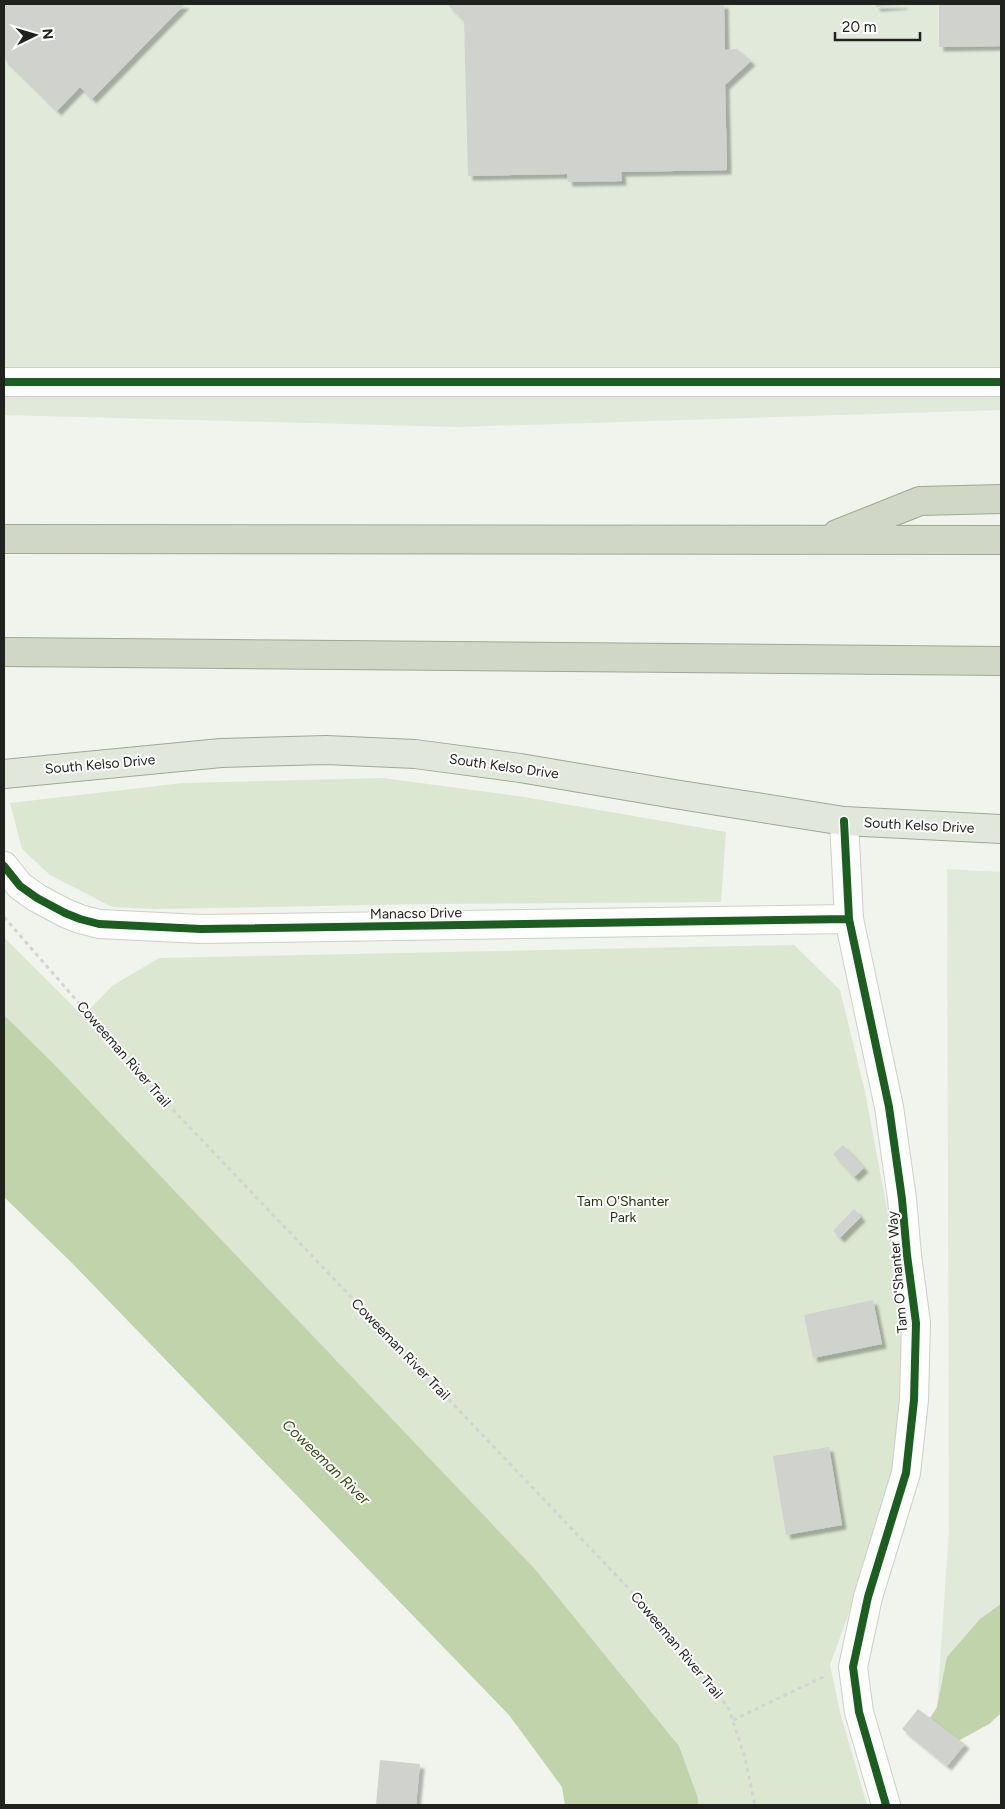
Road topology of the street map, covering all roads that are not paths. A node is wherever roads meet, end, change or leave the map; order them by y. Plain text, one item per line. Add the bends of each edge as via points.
1 (4, 382) edge
2 (1001, 382) edge
3 (1001, 499) edge
4 (4, 539) edge
5 (824, 540) junction
6 (1001, 540) edge
7 (4, 652) edge
8 (1001, 661) edge
9 (4, 774) edge
10 (844, 821) junction
11 (1001, 829) edge
12 (4, 866) edge
13 (849, 919) junction
14 (886, 1805) edge

1 - 2 street
3 - 5 highway via 920,501
4 - 5 highway
5 - 6 highway
7 - 8 highway
9 - 10 main road, South Kelso Drive via 221,753 326,750 415,754
10 - 11 main road, South Kelso Drive
10 - 13 street, Tam O'Shanter Way
12 - 13 street, Manacso Drive via 20,886 38,898 65,914 99,924 201,929
13 - 14 street, Tam O'Shanter Way via 889,1107 916,1322 914,1400 906,1473 868,1597 854,1667 859,1712

